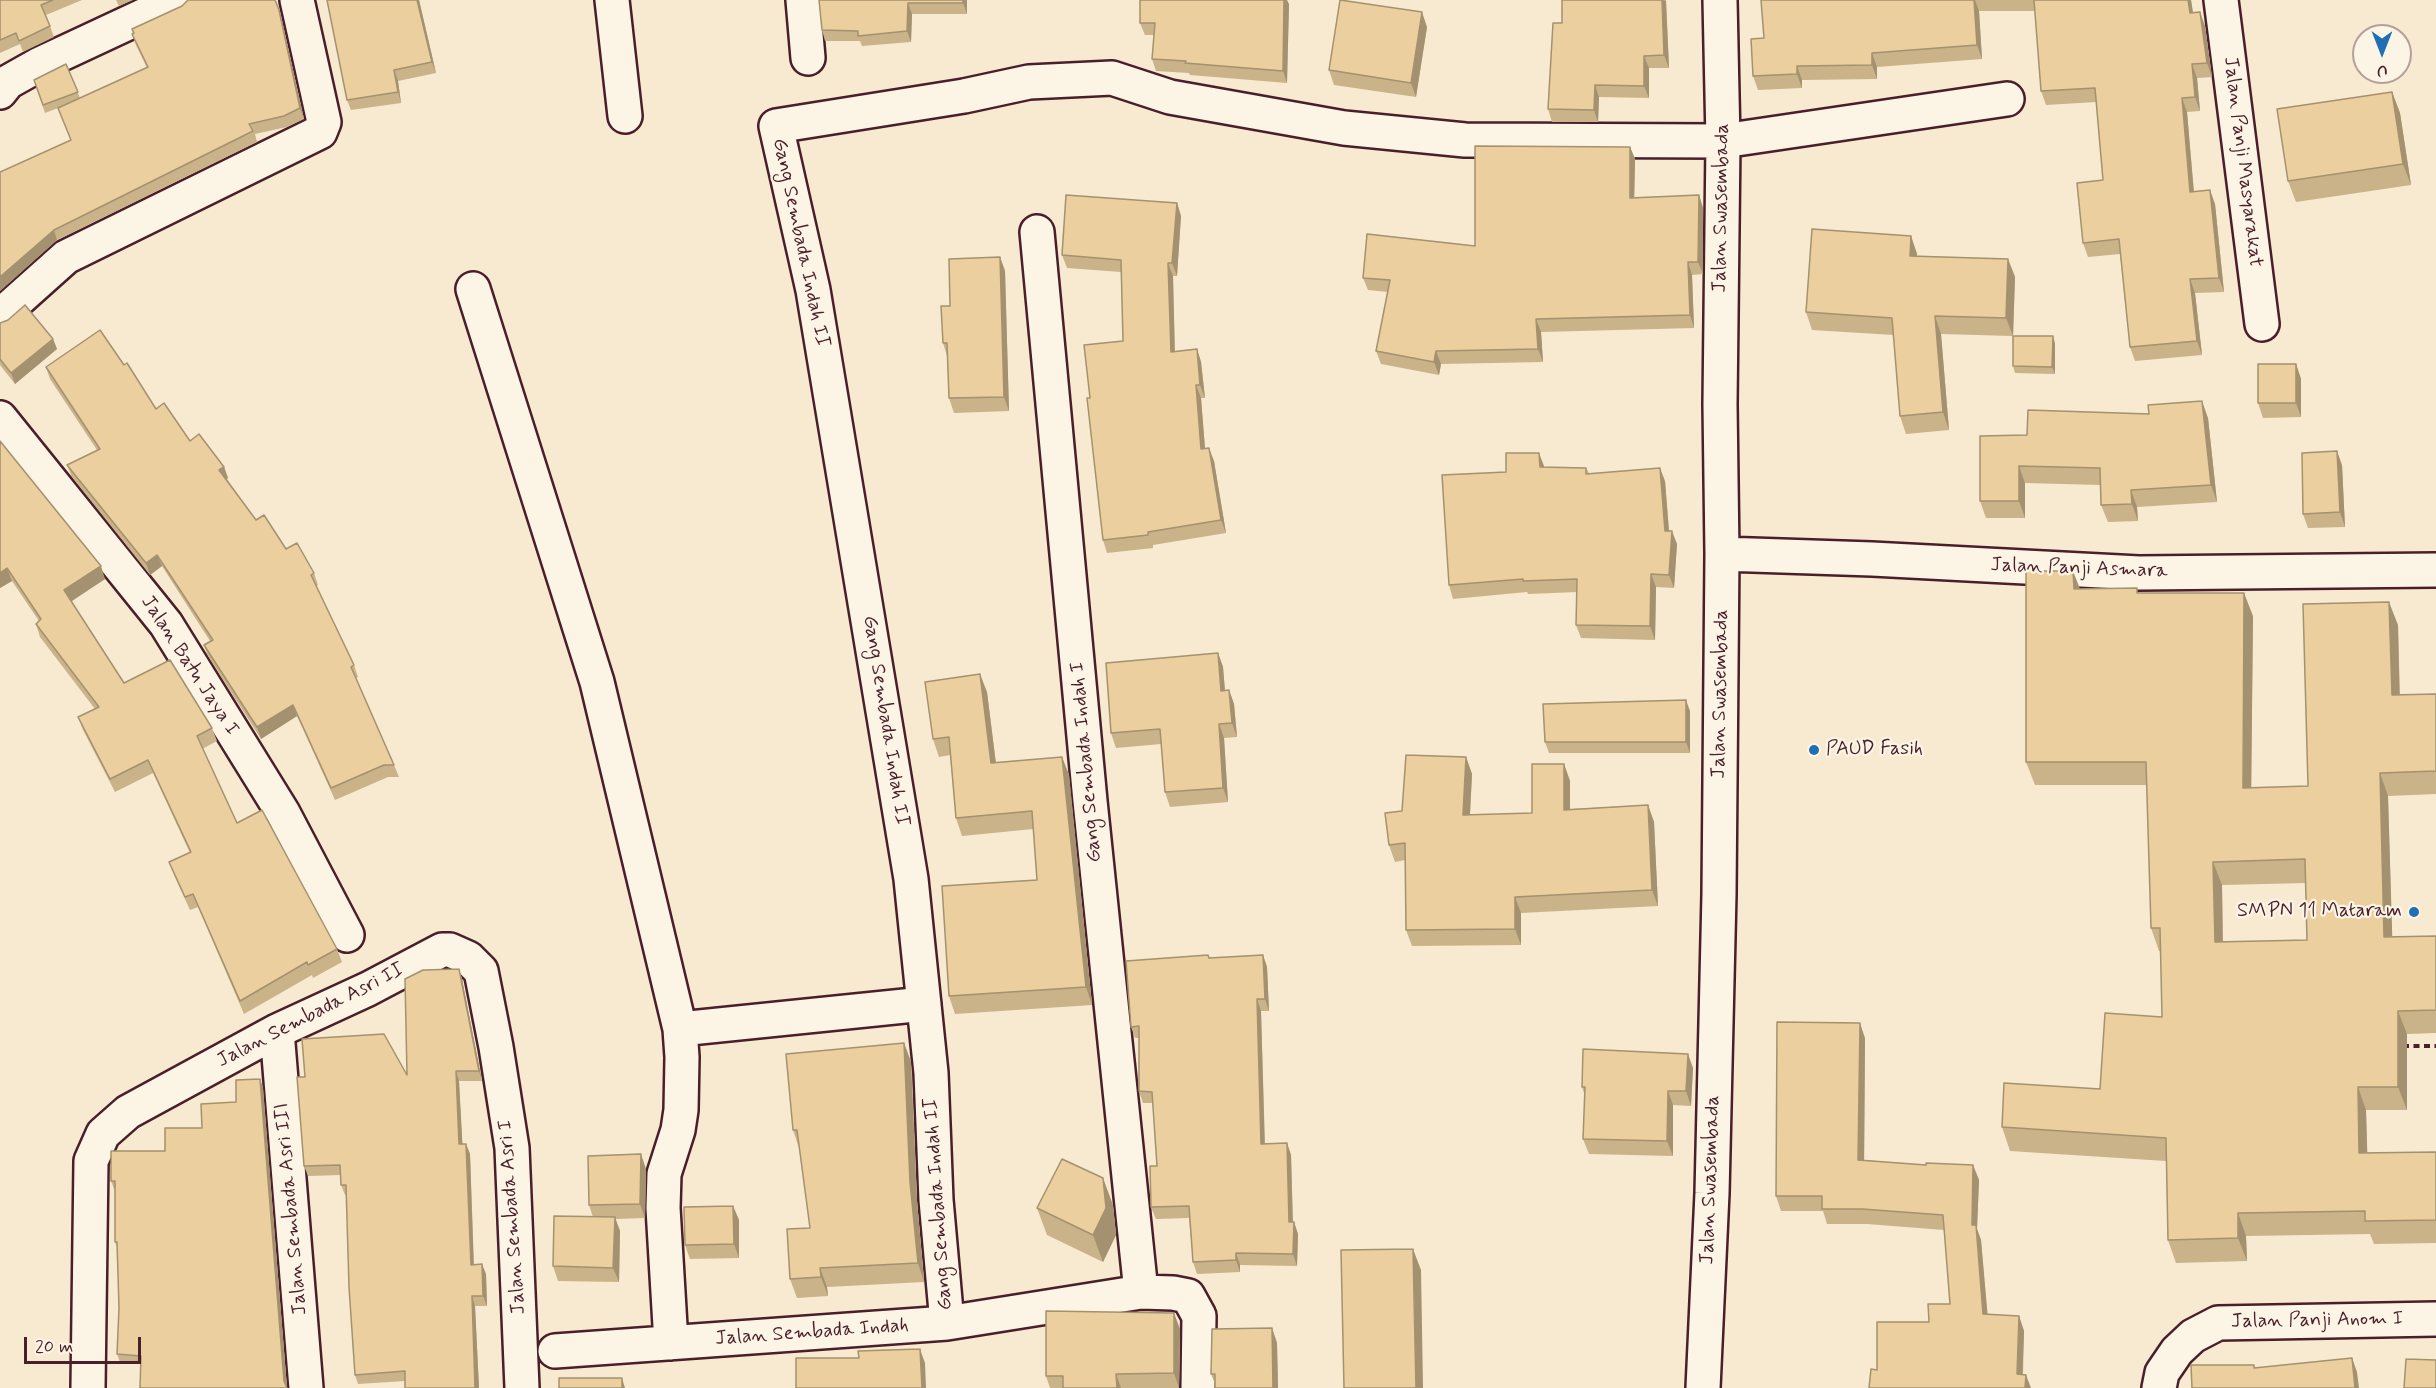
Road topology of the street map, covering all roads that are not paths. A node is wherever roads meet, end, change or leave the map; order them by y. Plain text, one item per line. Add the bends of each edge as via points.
1 (177, 0) edge
2 (297, 0) edge
3 (612, 0) edge
4 (803, 0) edge
5 (1720, 0) edge
6 (2221, 0) edge
7 (808, 58) dead end
8 (0, 92) edge
9 (2007, 99) dead end
10 (625, 116) dead end
11 (1724, 141) junction
12 (1037, 232) dead end
13 (473, 289) dead end
14 (0, 316) edge
15 (2262, 324) dead end
16 (0, 418) edge
17 (1722, 554) junction
18 (2436, 570) edge
19 (347, 935) dead end
20 (924, 1004) junction
21 (680, 1029) junction
22 (277, 1031) junction
23 (496, 1047) joint
24 (1141, 1292) junction
25 (2436, 1319) edge
26 (947, 1323) junction
27 (671, 1343) junction
28 (555, 1351) dead end
29 (88, 1388) edge
30 (306, 1388) edge
31 (522, 1388) edge
32 (1198, 1388) edge
33 (1703, 1388) edge
34 (2159, 1388) edge

1 - 8 street via 40,64 8,82
2 - 14 street via 324,122 320,132 66,257
3 - 10 street
4 - 7 street
5 - 11 street, Jalan Swasembada
6 - 15 street, Jalan Panji Masyarakat
9 - 11 street
11 - 17 street, Jalan Swasembada
11 - 20 street, Gang Sembada Indah II via 1465,140 1344,128 1170,97 1112,78 1029,82 776,126 813,290 911,879
12 - 24 street, Gang Sembada Indah I
13 - 21 street via 597,682
16 - 19 street, Jalan Batu Jaya I via 166,624 283,813
17 - 18 street, Jalan Panji Asmara via 2139,573
17 - 33 street, Jalan Swasembada via 1719,894
20 - 21 street
20 - 26 street, Gang Sembada Indah II
21 - 27 street via 681,1110 664,1174 663,1208
22 - 23 street, Jalan Sembada Asri II via 442,950 450,950 468,958 481,971
22 - 29 street, Jalan Sembada Asri II via 128,1112 103,1134 91,1161
22 - 30 street, Jalan Sembada Asri III
23 - 31 street, Jalan Sembada Asri I via 512,1148
24 - 26 street, Jalan Sembada Indah
24 - 32 street, Jalan Sembada Indah via 1188,1296 1194,1305 1199,1316
25 - 34 street, Jalan Panji Anom I via 2218,1323 2193,1336 2177,1351 2162,1373
26 - 27 street, Jalan Sembada Indah
27 - 28 street, Jalan Sembada Indah

